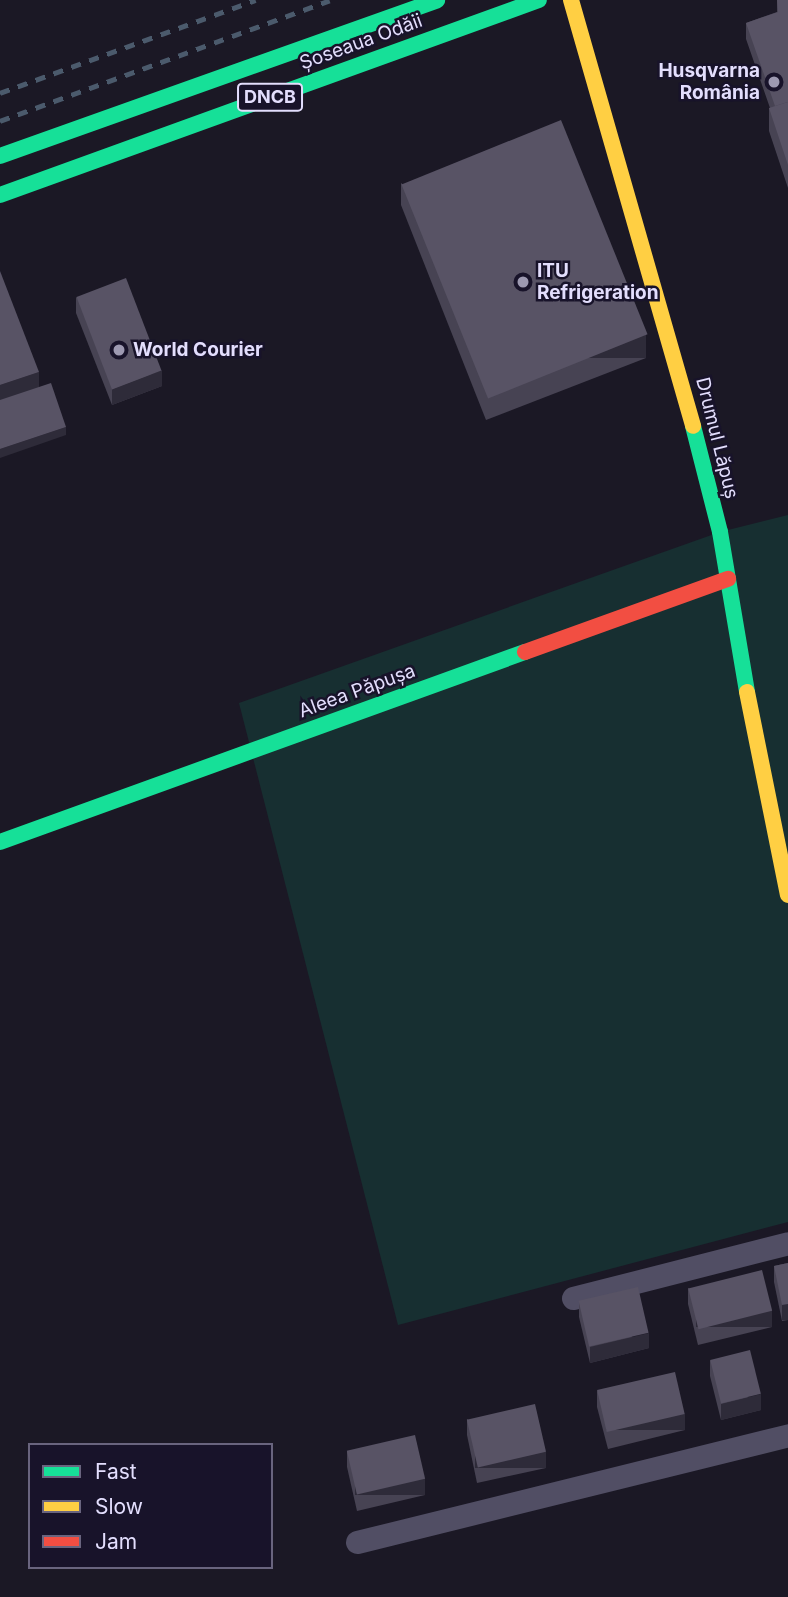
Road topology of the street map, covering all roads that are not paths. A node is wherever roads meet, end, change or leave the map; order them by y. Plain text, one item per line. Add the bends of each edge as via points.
1 (437, 0) edge
2 (539, 0) edge
3 (571, 0) edge
4 (0, 156) edge
5 (0, 195) edge
6 (728, 579) junction
7 (0, 842) edge
8 (788, 895) edge
9 (788, 1243) edge
10 (573, 1298) dead end
11 (788, 1435) edge
12 (357, 1542) dead end

1 - 4 street, Șoseaua Odăii / DNCB
2 - 5 street, Șoseaua Odăii / DNCB
3 - 6 street, Drumul Lăpuș via 679,371
6 - 7 street, Aleea Păpușa
6 - 8 street, Drumul Lăpuș
9 - 10 street
11 - 12 street

